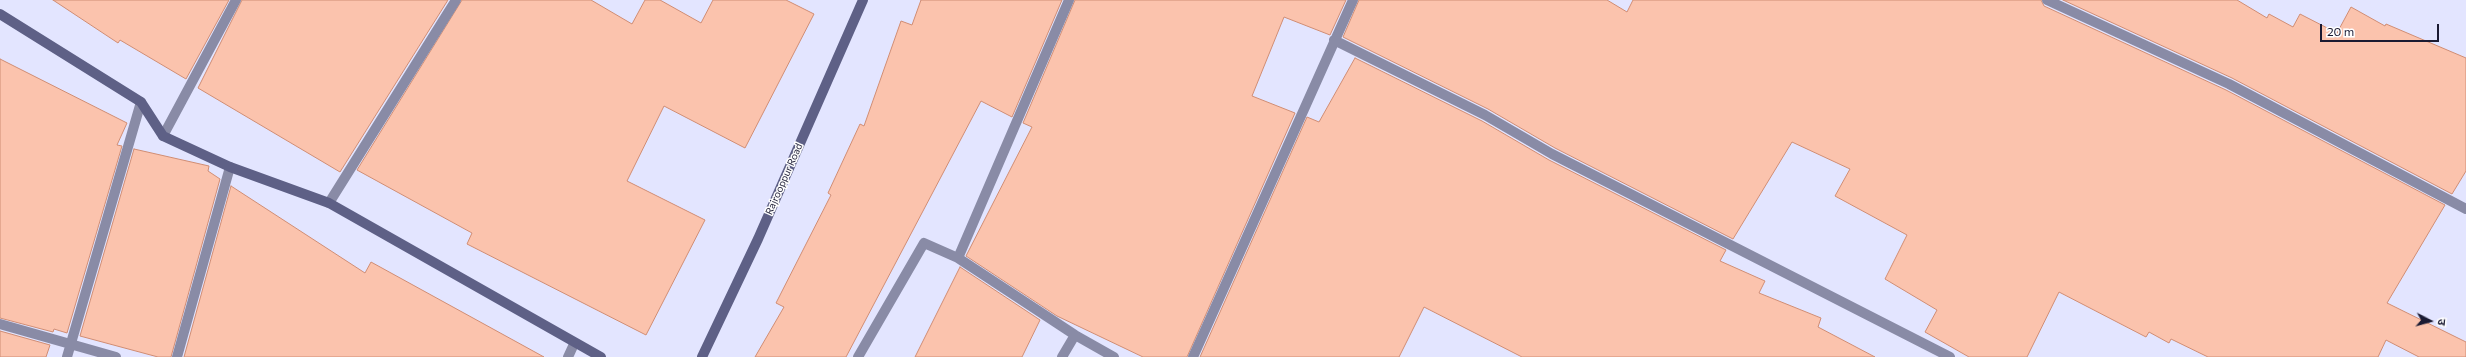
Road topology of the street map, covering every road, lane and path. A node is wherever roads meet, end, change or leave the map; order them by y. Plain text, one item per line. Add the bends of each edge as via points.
1 (236, 0) edge
2 (456, 0) edge
3 (863, 0) edge
4 (1069, 0) edge
5 (1352, 0) edge
6 (2047, 0) edge
7 (0, 14) edge
8 (1334, 40) junction
9 (141, 102) junction
10 (163, 136) junction
11 (230, 166) junction
12 (329, 203) junction
13 (2466, 209) edge
14 (958, 258) junction
15 (0, 324) edge
16 (1075, 335) junction
17 (71, 344) junction
18 (574, 344) junction
19 (67, 357) edge
20 (116, 357) edge
21 (177, 357) edge
22 (568, 357) edge
23 (601, 357) edge
24 (702, 357) edge
25 (858, 357) edge
26 (1062, 357) edge
27 (1114, 357) edge
28 (1193, 357) edge
29 (1950, 357) edge

1 - 10 street
2 - 12 street
3 - 24 main road, Rajrooppur Road via 758,239
4 - 14 street
5 - 8 street
6 - 13 street via 2229,84
7 - 9 main road
8 - 28 street
8 - 29 street via 1485,115 1552,154
9 - 10 main road
9 - 17 street
10 - 11 main road
11 - 12 main road
11 - 21 street
12 - 18 main road
14 - 16 street
14 - 25 street via 924,242
15 - 17 street
16 - 26 street
16 - 27 street
17 - 19 street
17 - 20 street
18 - 22 street
18 - 23 main road

